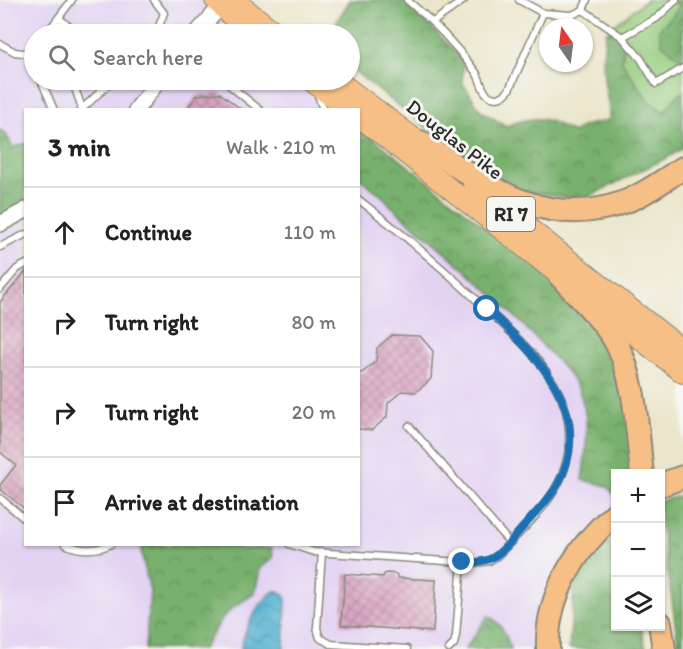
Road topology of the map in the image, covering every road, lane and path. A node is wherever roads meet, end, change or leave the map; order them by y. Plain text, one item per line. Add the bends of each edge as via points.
1 (72, 0) edge
2 (154, 0) edge
3 (407, 0) edge
4 (464, 0) edge
5 (519, 0) edge
6 (587, 0) edge
7 (676, 0) edge
8 (224, 2) edge
9 (583, 10) junction
10 (543, 13) junction
11 (59, 18) junction
12 (433, 22) junction
13 (54, 24) edge
14 (66, 24) edge
15 (160, 24) edge
16 (205, 24) edge
17 (244, 24) edge
18 (262, 24) edge
19 (622, 37) junction
20 (0, 44) edge
21 (24, 52) edge
22 (683, 68) edge
23 (45, 90) edge
24 (75, 90) edge
25 (151, 90) edge
26 (235, 90) edge
27 (314, 90) edge
28 (322, 90) edge
29 (350, 90) edge
30 (102, 91) edge
31 (53, 108) edge
32 (81, 108) edge
33 (82, 108) edge
34 (138, 108) edge
35 (258, 108) edge
36 (322, 108) edge
37 (346, 108) edge
38 (360, 118) edge
39 (360, 126) edge
40 (378, 131) junction
41 (420, 142) junction
42 (683, 168) edge
43 (360, 201) edge
44 (24, 211) edge
45 (0, 224) edge
46 (24, 235) edge
47 (0, 247) edge
48 (24, 265) edge
49 (560, 276) junction
50 (0, 289) edge
51 (683, 350) edge
52 (683, 373) edge
53 (409, 426) dead end
54 (641, 463) edge
55 (683, 477) edge
56 (665, 483) edge
57 (0, 498) edge
58 (611, 517) edge
59 (24, 518) edge
60 (509, 542) junction
61 (68, 546) edge
62 (106, 546) edge
63 (294, 546) edge
64 (322, 552) junction
65 (462, 562) junction
66 (661, 631) edge
67 (407, 649) edge
68 (449, 649) edge
69 (548, 649) edge
70 (664, 649) edge

1 - 11 lane
2 - 15 lane via 164,13
3 - 12 lane
4 - 12 lane
5 - 10 lane
6 - 9 lane
7 - 19 lane via 657,18
8 - 16 street
8 - 17 main road
8 - 18 main road
9 - 10 lane via 572,15
9 - 19 lane
10 - 12 lane via 508,90 497,98 488,95 477,73
11 - 13 lane
11 - 14 lane
19 - 22 lane via 656,84
20 - 21 lane
23 - 31 lane
24 - 32 lane
25 - 34 street
26 - 35 lane
27 - 36 lane
28 - 37 main road
29 - 41 main road, Douglas Pike / RI 7
30 - 33 lane
38 - 40 main road, Douglas Pike / RI 7
39 - 40 lane
40 - 49 main road, Douglas Pike / RI 7
41 - 42 highway via 503,195 561,211 594,210 617,204
41 - 51 main road, Douglas Pike / RI 7
43 - 60 lane via 423,250 515,336 561,396 569,432 564,470 550,496
44 - 45 street
46 - 47 lane
48 - 50 lane
49 - 52 main road, Douglas Pike / RI 7
49 - 54 highway via 602,322 619,348 629,378
53 - 60 lane
55 - 56 highway
57 - 59 lane
58 - 69 highway via 581,550 562,581 551,613
60 - 65 lane via 489,561
61 - 62 lane via 96,550
63 - 64 lane
64 - 65 lane
64 - 67 lane via 317,628 320,638 331,644
65 - 68 lane via 456,636
66 - 70 highway

